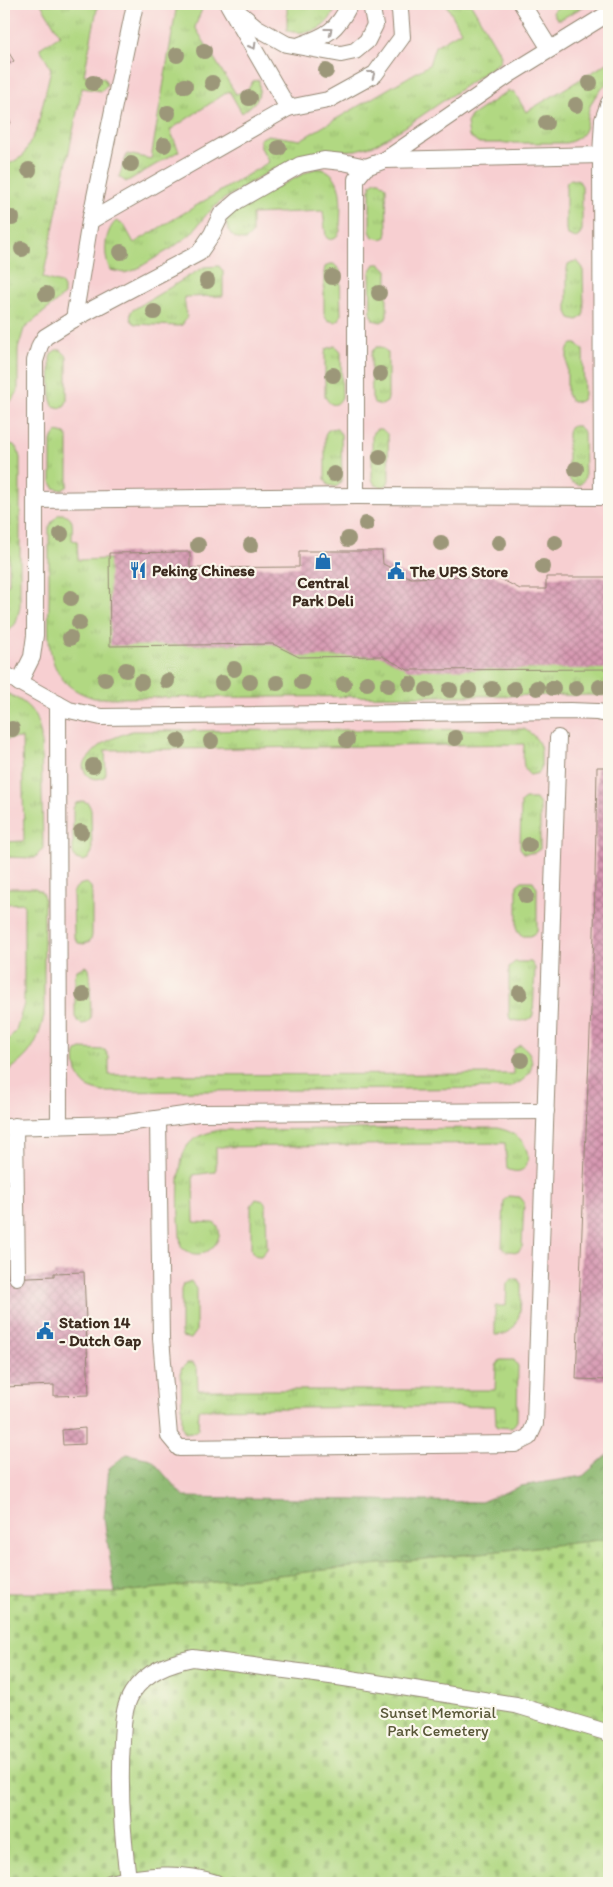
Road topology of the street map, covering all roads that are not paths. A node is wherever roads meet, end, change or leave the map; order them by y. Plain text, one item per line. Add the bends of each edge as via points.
1 (135, 4) edge
2 (229, 4) edge
3 (350, 4) edge
4 (371, 4) edge
5 (396, 4) edge
6 (522, 4) edge
7 (609, 13) edge
8 (298, 46) junction
9 (550, 49) junction
10 (609, 103) edge
11 (288, 108) junction
12 (601, 155) junction
13 (385, 160) junction
14 (366, 167) junction
15 (90, 221) junction
16 (74, 319) junction
17 (356, 496) junction
18 (36, 500) junction
19 (4, 674) edge
20 (19, 683) junction
21 (58, 704) junction
22 (609, 714) edge
23 (558, 738) dead end
24 (546, 1110) junction
25 (158, 1119) junction
26 (60, 1125) junction
27 (10, 1127) edge
28 (18, 1277) dead end
29 (609, 1733) edge
30 (128, 1879) junction
31 (110, 1883) edge
32 (216, 1883) edge

1 - 15 lane
2 - 8 lane via 256,27 286,44
2 -> 11 lane
8 -> 3 lane via 320,38 340,23
4 - 8 lane via 375,24 367,42 355,51 341,54
11 -> 5 lane via 328,100 375,74 402,37 400,10
6 - 9 lane
7 - 9 lane
9 - 13 lane
10 - 12 lane via 603,120
11 - 15 lane
12 - 13 lane
12 - 17 lane via 602,497
13 - 14 lane
14 - 16 lane via 324,160 300,166 237,201 221,215 199,253
14 - 17 lane via 356,179
15 - 16 lane
16 - 18 lane via 45,337 35,361
17 - 18 lane
18 - 20 lane via 35,635 32,657
19 - 20 lane
20 - 21 lane
21 - 22 lane via 69,710 101,717
21 - 26 lane
23 - 24 lane
24 - 25 lane via 198,1114
24 - 25 lane via 535,1424 528,1437 515,1444 179,1448 169,1436 161,1338
25 - 26 lane via 120,1124
26 - 27 lane
27 - 28 lane
29 - 30 lane via 516,1706 338,1677 194,1658 170,1663 150,1674 133,1691 124,1708 120,1774
30 - 31 lane
30 - 32 lane via 168,1874

